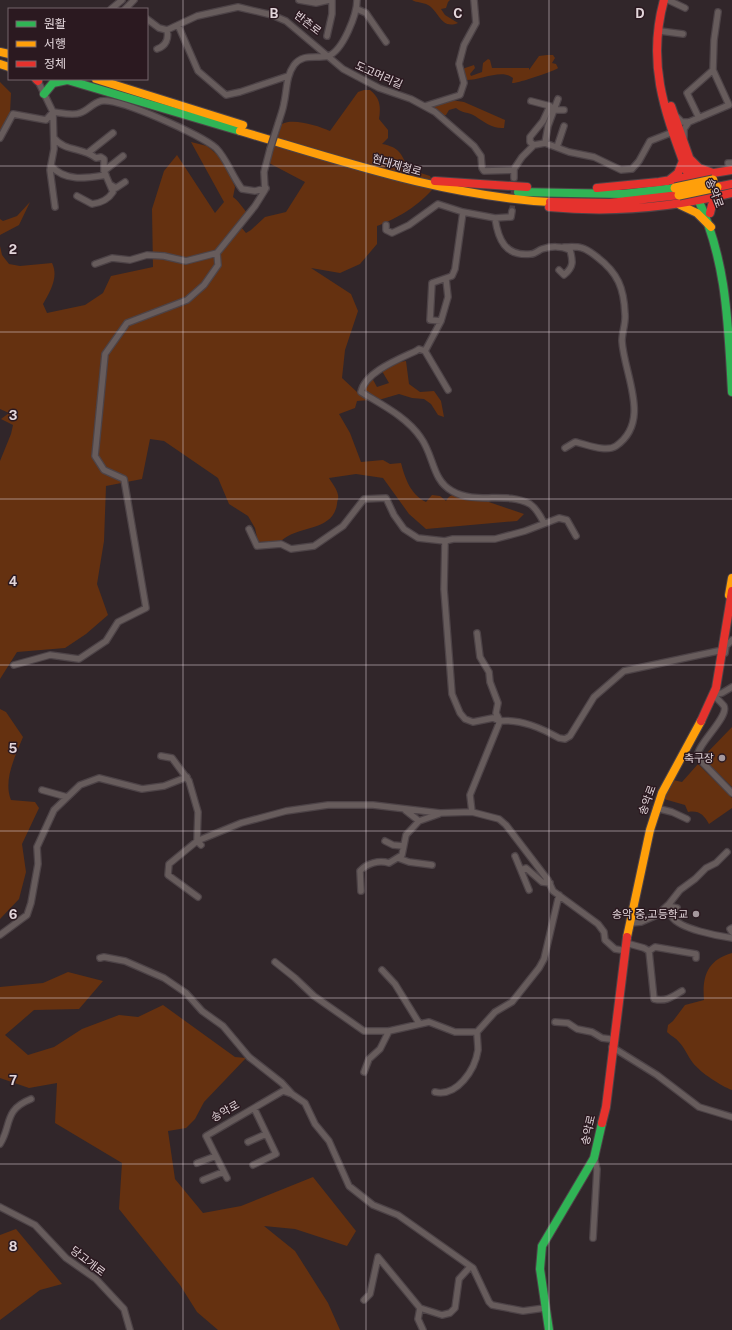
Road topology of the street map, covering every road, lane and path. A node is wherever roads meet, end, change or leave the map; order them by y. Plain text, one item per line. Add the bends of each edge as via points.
1 (134, 0) edge
2 (299, 0) edge
3 (331, 0) edge
4 (357, 0) edge
5 (474, 0) edge
6 (666, 0) edge
7 (126, 8) edge
8 (685, 8) dead end
9 (357, 9) junction
10 (718, 12) dead end
11 (148, 20) edge
12 (178, 26) junction
13 (167, 30) junction
14 (660, 31) junction
15 (683, 34) dead end
16 (327, 36) dead end
17 (386, 42) dead end
18 (157, 49) dead end
19 (329, 56) junction
20 (713, 70) junction
21 (288, 76) junction
22 (38, 80) edge
23 (63, 80) edge
24 (69, 80) edge
25 (99, 80) edge
26 (44, 94) junction
27 (558, 99) dead end
28 (531, 101) dead end
29 (425, 106) junction
30 (555, 110) junction
31 (564, 110) dead end
32 (53, 112) junction
33 (673, 112) junction
34 (699, 118) junction
35 (689, 122) junction
36 (564, 126) dead end
37 (673, 132) junction
38 (113, 133) dead end
39 (0, 138) edge
40 (54, 138) junction
41 (545, 143) junction
42 (685, 144) junction
43 (534, 145) junction
44 (557, 147) junction
45 (89, 152) junction
46 (124, 156) dead end
47 (686, 160) junction
48 (731, 165) edge
49 (51, 166) junction
50 (514, 170) junction
51 (105, 173) junction
52 (732, 176) edge
53 (692, 177) junction
54 (514, 178) tunnel mouth
55 (435, 181) junction
56 (668, 181) junction
57 (125, 182) dead end
58 (717, 184) junction
59 (732, 184) edge
60 (111, 185) junction
61 (266, 188) junction
62 (732, 193) edge
63 (77, 196) dead end
64 (678, 196) junction
65 (702, 201) junction
66 (55, 207) dead end
67 (512, 211) dead end
68 (463, 212) junction
69 (710, 213) junction
70 (495, 218) junction
71 (386, 225) dead end
72 (711, 227) junction
73 (564, 247) junction
74 (217, 252) junction
75 (95, 264) dead end
76 (559, 270) dead end
77 (446, 279) junction
78 (441, 321) junction
79 (425, 351) junction
80 (732, 356) edge
81 (448, 390) dead end
82 (732, 392) edge
83 (565, 448) dead end
84 (544, 523) junction
85 (248, 529) dead end
86 (576, 536) dead end
87 (445, 541) junction
88 (732, 578) edge
89 (732, 591) edge
90 (732, 619) edge
91 (477, 633) dead end
92 (724, 633) junction
93 (732, 640) edge
94 (732, 653) edge
95 (721, 654) junction
96 (14, 666) dead end
97 (732, 687) edge
98 (712, 694) junction
99 (500, 721) junction
100 (161, 756) dead end
101 (186, 777) junction
102 (42, 790) dead end
103 (732, 792) edge
104 (67, 797) junction
105 (656, 808) junction
106 (404, 810) junction
107 (472, 812) junction
108 (443, 813) junction
109 (687, 819) dead end
110 (419, 821) junction
111 (385, 841) dead end
112 (199, 843) junction
113 (403, 846) junction
114 (727, 852) dead end
115 (515, 856) dead end
116 (398, 858) junction
117 (432, 865) dead end
118 (521, 870) junction
119 (550, 883) junction
120 (530, 890) dead end
121 (361, 891) dead end
122 (559, 895) junction
123 (198, 897) dead end
124 (657, 915) junction
125 (630, 923) junction
126 (732, 928) edge
127 (732, 932) edge
128 (0, 935) edge
129 (732, 938) edge
130 (624, 947) junction
131 (649, 951) junction
132 (100, 958) dead end
133 (696, 958) dead end
134 (275, 962) dead end
135 (382, 970) dead end
136 (682, 991) dead end
137 (555, 1022) dead end
138 (419, 1023) junction
139 (389, 1031) junction
140 (478, 1032) junction
141 (611, 1043) junction
142 (364, 1072) dead end
143 (435, 1092) dead end
144 (292, 1094) junction
145 (31, 1098) dead end
146 (254, 1108) junction
147 (732, 1117) edge
148 (266, 1134) junction
149 (248, 1142) dead end
150 (0, 1144) edge
151 (216, 1156) junction
152 (594, 1158) junction
153 (197, 1163) dead end
154 (253, 1165) dead end
155 (223, 1172) junction
156 (226, 1178) dead end
157 (203, 1180) dead end
158 (0, 1207) edge
159 (593, 1238) dead end
160 (470, 1267) junction
161 (364, 1300) dead end
162 (420, 1308) junction
163 (545, 1308) junction
164 (130, 1330) edge
165 (423, 1330) edge
166 (549, 1330) edge

1 - 7 street
2 - 3 street via 316,3
3 - 16 street via 332,14
4 - 9 street
5 - 29 street via 476,23 461,53 459,64 464,83 460,95
6 - 8 street
6 - 14 main road, 송악로
6 - 37 main road via 656,24 656,52 659,80
9 - 17 street via 366,13
9 - 19 street via 352,23
10 - 20 street
11 - 13 street via 159,28
12 - 13 street, 반촌로
12 - 19 street, 반촌로 via 202,14 238,7 246,8 286,20
12 - 21 street via 198,71 226,94
13 - 18 street via 164,46
14 - 15 street
14 - 33 main road, 송악로 via 660,67
19 - 21 street via 304,58 294,65
19 - 29 street, 도고머리길 via 356,77
20 - 34 street via 687,93
20 - 34 street via 729,105
21 - 61 street, bridge via 284,105 264,172
22 - 26 street
23 - 26 main road via 53,83
24 - 64 main road, 현대제철로 via 444,190 545,201 616,203
25 - 55 main road, 현대제철로 via 399,173
26 - 32 street
27 - 30 street
28 - 43 street via 550,106 543,121 530,137 530,142
29 - 50 street, 도고머리길 via 474,146 481,156 484,171
30 - 31 street
30 - 41 street via 548,126
32 - 39 street via 46,120 13,114
32 - 40 street
32 - 61 street via 79,114 100,101 124,104 204,140 223,156 242,189 255,191
33 - 35 street via 678,120
33 - 42 main road, 송악로
34 - 35 street
35 - 42 street via 684,129
36 - 44 street
37 - 44 street via 650,141 632,169 621,170 594,157
37 - 47 main road
38 - 45 street
40 - 45 street via 66,148
40 - 49 street
41 - 43 street
41 - 44 street
42 - 47 main road, 송악로
43 - 50 street
45 - 51 street via 96,158 104,159
46 - 51 street
47 - 53 main road, 송악로
47 - 56 main road via 678,173
47 - 58 main road
48 - 58 main road
49 - 51 street via 65,176 84,178
49 - 66 street
50 - 54 street
51 - 60 street
52 - 58 main road, 현대제철로
53 - 56 main road
53 - 58 main road
53 - 65 main road, 송악로
55 - 56 main road via 576,188
55 - 64 main road, 현대제철로 via 515,192
57 - 60 street via 116,188
58 - 59 main road, 현대제철로
58 - 62 main road
58 - 64 main road, 현대제철로, bridge
58 - 65 main road
58 - 69 main road
60 - 63 street via 114,192 98,203 92,204
61 - 74 street via 255,206
64 - 65 main road
64 - 72 main road
65 - 69 main road, 송악로
65 - 72 main road
67 - 70 street via 512,217
68 - 70 street
68 - 71 street via 438,204 392,233 386,230
68 - 77 street via 456,269 452,276
69 - 80 main road, 송악로 via 720,239 726,268
70 - 73 street via 502,244 512,251 533,254 542,249
72 - 82 main road via 718,248 726,298
73 - 76 street via 570,250 573,261 570,270 564,275
73 - 83 street via 583,248 615,273 626,316 622,341 634,405 633,423 628,434 616,446 609,449 575,442
74 - 75 street via 186,261 147,255 130,260 112,258
74 - 96 street via 218,265 204,285 187,300 127,323 106,354 95,456 104,470 124,479 146,608 118,622 106,641 79,659 50,655
77 - 78 street via 448,297
77 - 78 street via 432,283 430,320
78 - 79 street
79 - 81 street
79 - 84 street via 416,350 371,375 361,392 410,425 422,438 432,456 436,475 450,490 474,498 510,498 529,504
84 - 86 street via 563,518 567,520
84 - 87 street via 495,539
85 - 87 street via 257,546 282,544 291,549 314,546 343,526 364,499 386,498 404,529 418,538
87 - 99 street via 444,589 452,694 465,719 473,722 493,718
88 - 95 main road
89 - 92 main road, 송악로
90 - 92 street, 송악로
91 - 99 street via 480,657 489,672 498,704 496,713
92 - 95 main road, 송악로
93 - 95 street
94 - 95 street
95 - 98 main road, 송악로 via 716,688
95 - 99 street via 624,671 594,697 570,736 565,739 528,724 512,720
95 - 130 main road via 705,704 657,796 642,850
97 - 98 street via 722,693
98 - 103 street via 724,707 725,712 698,753 702,762
98 - 105 main road, 송악로 via 701,721 669,778
99 - 107 street via 470,795
100 - 101 street via 172,758
101 - 104 street via 164,786 142,789 99,778 80,785
101 - 112 street via 198,812
102 - 104 street
104 - 128 street via 54,810 37,847 38,864 27,915
105 - 109 street
105 - 125 main road, 송악로
106 - 108 street
106 - 110 street
106 - 112 street via 372,805 328,804 241,823
107 - 108 street
107 - 119 street via 499,819 506,825
108 - 110 street
110 - 113 street via 406,835
111 - 113 street
112 - 123 street via 169,864 168,875
113 - 116 street via 404,851
114 - 124 street via 680,890 670,904
115 - 118 street
116 - 117 street
116 - 121 street via 389,863 382,861 363,867 360,871
118 - 119 street via 526,868 542,882
118 - 120 street
119 - 122 street via 553,891
122 - 130 street via 598,924 604,932 605,940 615,949
122 - 140 street via 544,959 539,968 512,1002 495,1012
124 - 125 street via 641,922
124 - 129 street via 672,907 677,908 672,917 674,920 717,936
125 - 130 main road, 송악로
126 - 127 street
130 - 131 street via 644,948
130 - 141 main road
131 - 133 street via 655,947 662,948 696,954
131 - 136 street via 654,998 667,1000
132 - 144 street via 131,963 164,978 186,993 202,1011 223,1026 249,1057
134 - 139 street via 314,996 356,1027 372,1032
135 - 138 street via 395,984
137 - 141 street via 568,1023 577,1029 592,1032
138 - 139 street
138 - 140 street via 429,1022 455,1032
139 - 142 street via 380,1049 369,1059
140 - 143 street via 478,1051 461,1084 448,1093
141 - 147 street via 699,1107
141 - 152 main road, 송악로 via 606,1107
141 - 163 main road via 603,1107 591,1157 539,1244 537,1256
144 - 146 street, 송악로 via 283,1091
144 - 160 street via 305,1103 315,1124 329,1141 349,1186 373,1205 398,1215
145 - 150 street via 9,1116
146 - 148 street, 송악로
146 - 151 street, 송악로 via 206,1136
148 - 149 street
148 - 154 street, 송악로 via 276,1154
151 - 153 street
151 - 155 street, 송악로
152 - 159 street via 597,1169
152 - 163 main road, 송악로 via 542,1246 540,1269
155 - 156 street, 송악로
155 - 157 street
158 - 164 street, 당고개로 via 35,1226 66,1258 96,1279 124,1310
160 - 162 street via 459,1279 455,1308 450,1313 442,1315
160 - 163 street via 473,1268 492,1305 524,1311
161 - 162 street via 370,1294 378,1257
162 - 165 street via 418,1319
163 - 166 main road, 송악로

